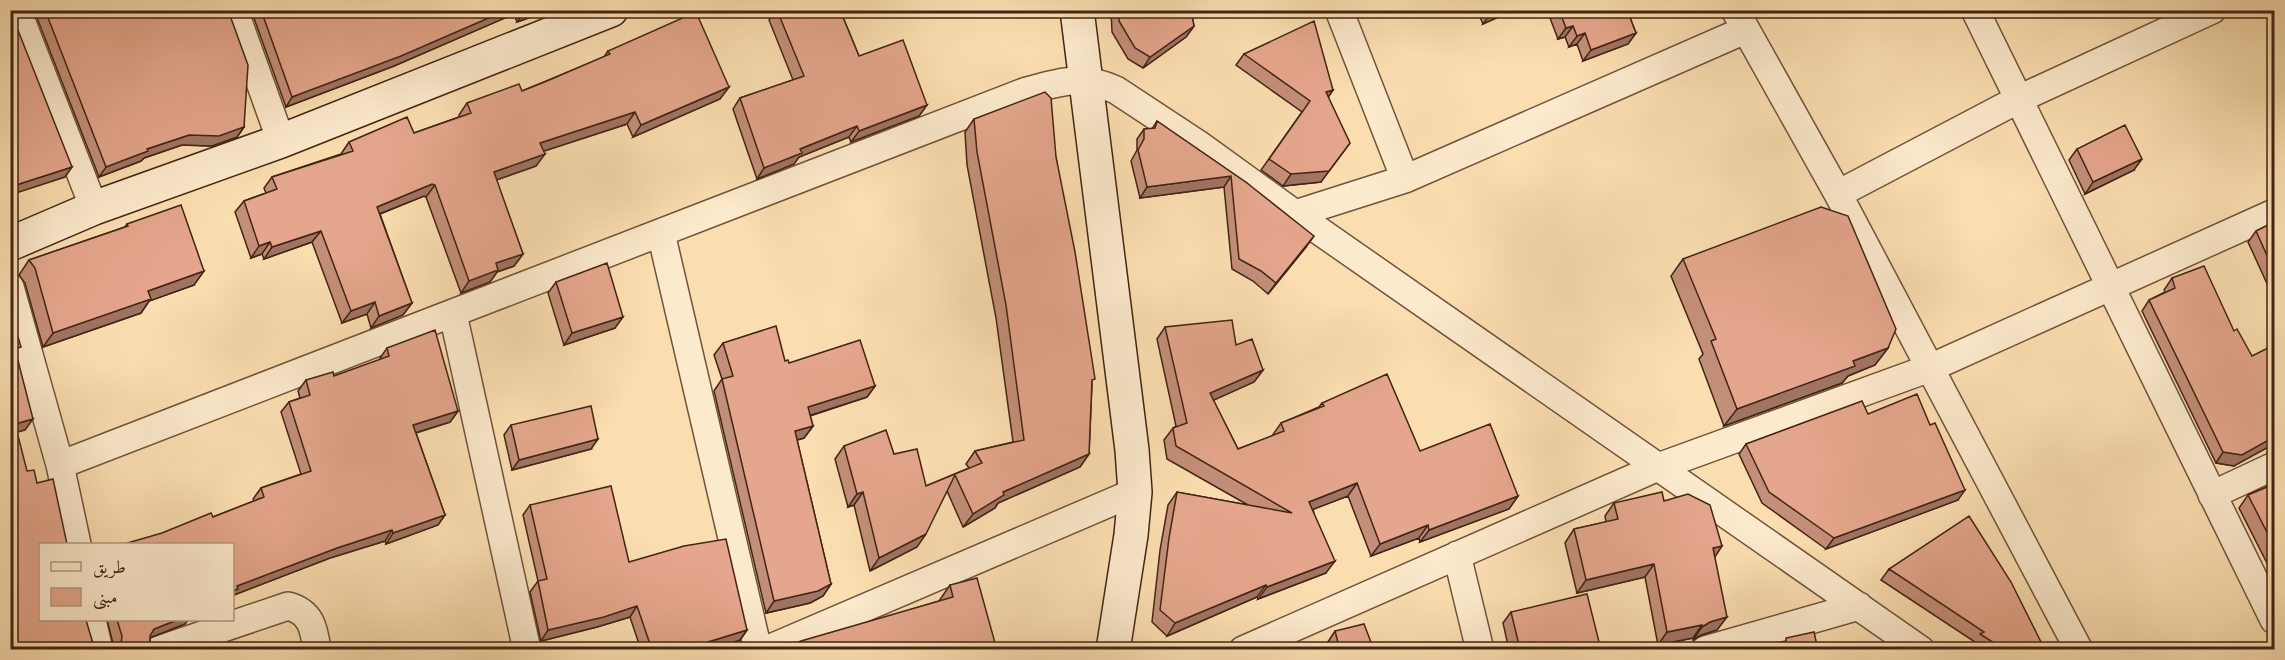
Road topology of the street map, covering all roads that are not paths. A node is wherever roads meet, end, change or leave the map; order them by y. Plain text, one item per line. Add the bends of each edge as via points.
1 (17, 10) edge
2 (234, 10) edge
3 (611, 10) edge
4 (1077, 10) edge
5 (1339, 10) edge
6 (1975, 10) edge
7 (2212, 10) edge
8 (1740, 20) edge
9 (1087, 80) junction
10 (2019, 99) junction
11 (281, 141) junction
12 (1405, 179) junction
13 (1838, 194) junction
14 (94, 208) junction
15 (2274, 213) edge
16 (1295, 214) junction
17 (661, 233) junction
18 (10, 244) edge
19 (10, 287) edge
20 (2110, 288) junction
21 (453, 314) junction
22 (1930, 368) junction
23 (60, 465) junction
24 (2274, 466) edge
25 (1658, 467) junction
26 (1135, 492) junction
27 (2212, 495) junction
28 (77, 543) edge
29 (1457, 555) junction
30 (1858, 606) junction
31 (2274, 620) edge
32 (158, 650) edge
33 (317, 650) edge
34 (527, 650) edge
35 (758, 650) edge
36 (766, 650) edge
37 (1113, 650) edge
38 (1243, 650) edge
39 (1480, 650) edge
40 (1705, 650) edge
41 (1921, 650) edge
42 (2079, 650) edge

1 - 14 street
2 - 11 street
3 - 11 street
4 - 9 street
5 - 12 street
6 - 10 street
7 - 10 street
8 - 12 street
8 - 13 street
9 - 16 street via 1116,90
9 - 17 street via 1055,83 1024,92
9 - 26 street
10 - 13 street
10 - 20 street
11 - 14 street
12 - 16 street
13 - 22 street
14 - 18 street
15 - 20 street
16 - 25 street
17 - 21 street
17 - 35 street
19 - 23 street
20 - 22 street
20 - 27 street
21 - 23 street
21 - 34 street
22 - 25 street
22 - 42 street
23 - 28 street
24 - 27 street
25 - 29 street
25 - 30 street
26 - 36 street
26 - 37 street
27 - 31 street
29 - 38 street
29 - 39 street
30 - 40 street
30 - 41 street
32 - 33 street via 288,606 301,609 309,620

